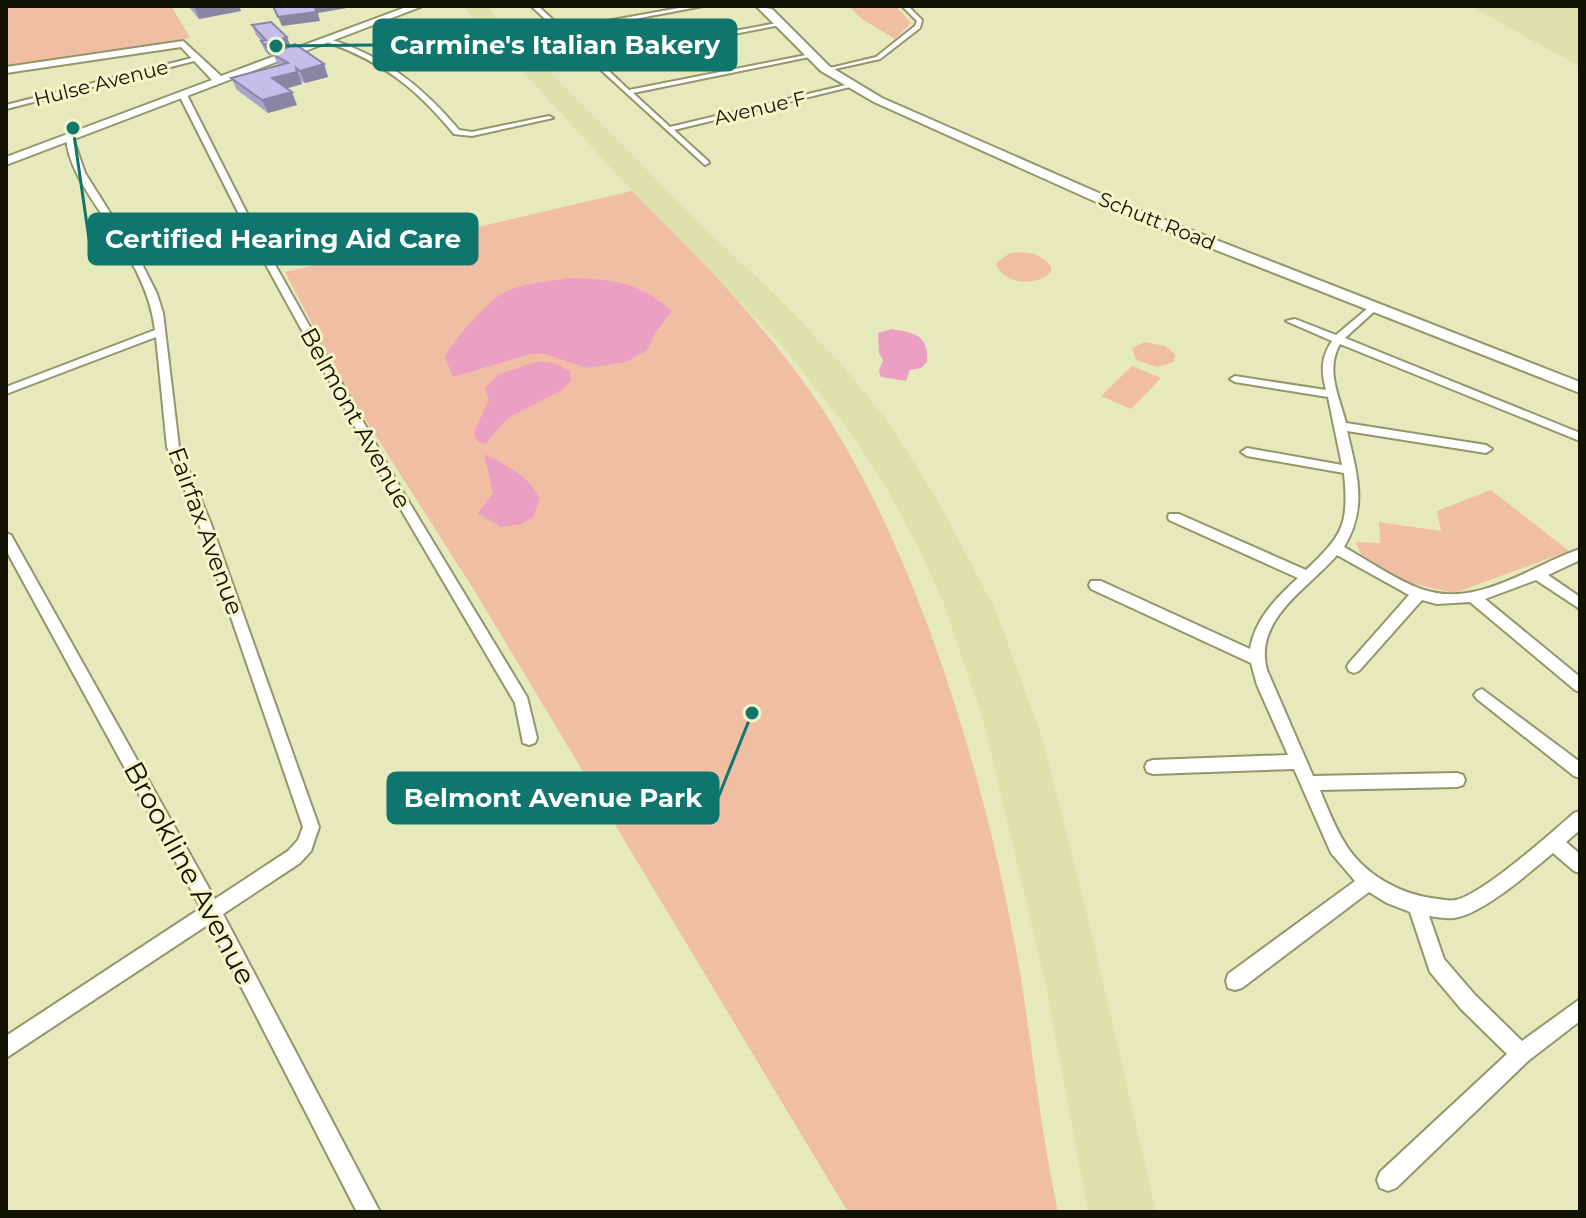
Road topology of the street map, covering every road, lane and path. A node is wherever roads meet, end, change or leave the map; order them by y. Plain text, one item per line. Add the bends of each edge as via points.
1 (418, 6) edge
2 (534, 6) edge
3 (700, 6) edge
4 (761, 6) edge
5 (905, 6) edge
6 (783, 24) junction
7 (562, 31) junction
8 (329, 41) junction
9 (811, 56) junction
10 (196, 59) junction
11 (593, 59) junction
12 (6, 70) edge
13 (828, 70) junction
14 (220, 81) junction
15 (850, 86) junction
16 (629, 92) junction
17 (183, 95) junction
18 (6, 107) edge
19 (549, 118) dead end
20 (669, 129) junction
21 (69, 138) junction
22 (6, 161) edge
23 (705, 163) dead end
24 (251, 229) junction
25 (136, 260) junction
26 (1374, 306) junction
27 (1291, 321) dead end
28 (160, 332) junction
29 (1338, 338) junction
30 (1235, 379) dead end
31 (1580, 388) edge
32 (6, 391) edge
33 (1332, 394) junction
34 (1340, 426) junction
35 (1580, 437) edge
36 (1486, 449) dead end
37 (1247, 452) dead end
38 (1348, 470) junction
39 (1174, 517) dead end
40 (6, 538) edge
41 (1336, 548) junction
42 (1580, 554) edge
43 (1535, 573) junction
44 (1307, 576) junction
45 (1096, 585) dead end
46 (1419, 594) junction
47 (1474, 598) junction
48 (1580, 604) edge
49 (1257, 659) junction
50 (1354, 667) dead end
51 (1580, 686) edge
52 (1482, 695) dead end
53 (529, 738) dead end
54 (1300, 762) junction
55 (1153, 767) dead end
56 (1580, 771) edge
57 (1457, 780) dead end
58 (1311, 783) junction
59 (1580, 819) edge
60 (1553, 842) junction
61 (1580, 865) edge
62 (1368, 882) junction
63 (1417, 906) junction
64 (212, 911) junction
65 (1235, 981) dead end
66 (1580, 1009) edge
67 (6, 1048) edge
68 (1521, 1054) junction
69 (1388, 1180) dead end
70 (369, 1212) edge

1 - 8 street
2 - 7 street
3 - 7 street
4 - 6 street, Schutt Road
5 - 13 street via 920,21 918,27 878,58
6 - 9 street, Schutt Road
6 - 11 street
7 - 11 street
8 - 14 street
8 - 19 street via 380,60 428,96 457,132 472,134
9 - 13 street, Schutt Road
9 - 16 street
10 - 12 street via 185,45 176,44
10 - 14 street
10 - 18 street, Hulse Avenue
11 - 16 street
13 - 15 street, Schutt Road
14 - 17 street
15 - 20 street, Avenue F
15 - 26 street, Schutt Road via 1119,207
16 - 20 street
17 - 21 street
17 - 24 street, Belmont Avenue
20 - 23 street
21 - 22 street
21 - 25 street, Fairfax Avenue via 80,171
24 - 25 street
24 - 53 street, Belmont Avenue via 395,489 522,702
25 - 28 street, Fairfax Avenue via 153,294
26 - 29 street
26 - 31 street, Schutt Road
27 - 29 street
28 - 32 street
28 - 64 street, Fairfax Avenue via 173,447 311,827 294,857
29 - 33 street via 1327,360
29 - 35 street
30 - 33 street
33 - 34 street
34 - 36 street
34 - 38 street
37 - 38 street
38 - 41 street via 1350,526
39 - 44 street
40 - 64 street, Brookline Avenue
41 - 44 street
41 - 46 street
42 - 43 street
43 - 47 street
43 - 48 street
44 - 49 street via 1273,613 1257,645
45 - 49 street
46 - 47 street
46 - 50 street
47 - 51 street
49 - 54 street
52 - 56 street
54 - 55 street
54 - 58 street
57 - 58 street
58 - 62 street via 1337,847
59 - 60 street
60 - 61 street
60 - 63 street via 1480,897 1455,909
62 - 63 street
62 - 65 street
63 - 68 street via 1437,965
64 - 67 street
64 - 70 street, Brookline Avenue
66 - 68 street
68 - 69 street

